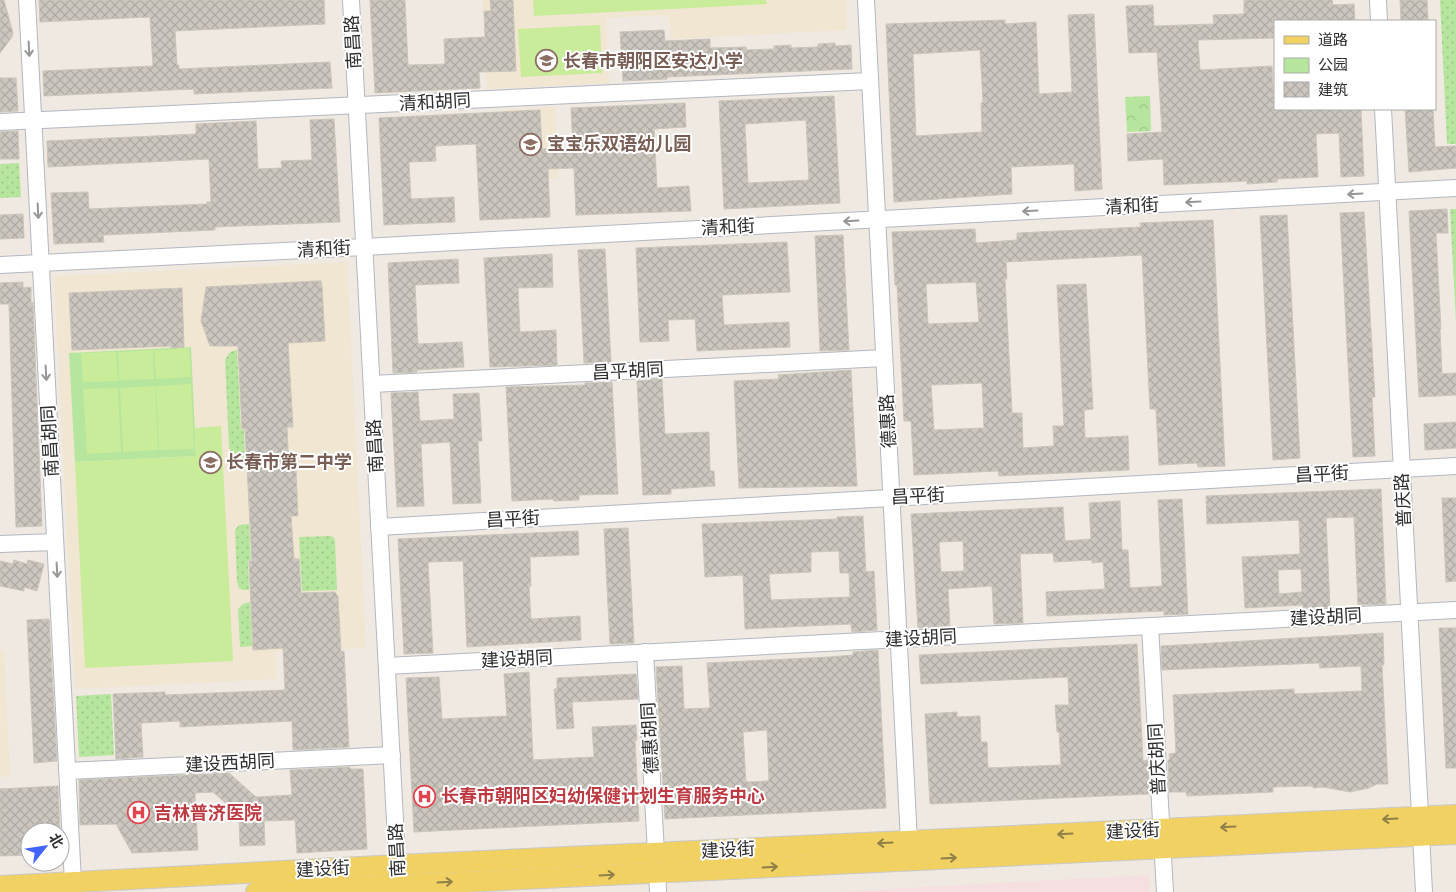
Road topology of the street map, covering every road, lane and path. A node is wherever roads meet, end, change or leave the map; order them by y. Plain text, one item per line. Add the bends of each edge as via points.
1 (27, 0) edge
2 (351, 0) edge
3 (866, 0) edge
4 (1378, 0) edge
5 (1379, 20) edge
6 (870, 81) junction
7 (357, 106) junction
8 (1383, 110) edge
9 (33, 120) junction
10 (0, 122) edge
11 (1456, 188) edge
12 (1388, 192) junction
13 (877, 219) junction
14 (364, 247) junction
15 (40, 263) junction
16 (0, 265) edge
17 (884, 358) junction
18 (372, 384) junction
19 (1456, 466) edge
20 (1402, 469) junction
21 (892, 498) junction
22 (379, 527) junction
23 (55, 542) junction
24 (0, 544) edge
25 (1456, 610) edge
26 (1409, 613) junction
27 (1150, 626) junction
28 (899, 639) junction
29 (645, 652) junction
30 (387, 666) junction
31 (392, 755) junction
32 (68, 771) junction
33 (1456, 815) edge
34 (1420, 826) junction
35 (1456, 834) edge
36 (1162, 839) junction
37 (909, 841) junction
38 (657, 863) junction
39 (398, 881) edge
40 (74, 882) junction
41 (0, 886) edge
42 (256, 892) edge
43 (658, 892) edge
44 (1165, 892) edge
45 (1424, 892) edge

1 -> 9 street, 南昌胡同
2 - 7 street, 南昌路
3 - 6 street, 德惠路
4 - 5 street
6 - 7 street, 清和胡同
6 - 13 street, 德惠路
7 - 9 street, 清和胡同
7 - 14 street, 南昌路
8 - 12 street, 普庆路
9 - 10 street, 清和胡同
9 -> 15 street, 南昌胡同
11 - 12 street, 清和街
12 -> 13 street, 清和街
12 - 20 street, 普庆路
13 -> 14 street, 清和街
13 - 17 street, 德惠路
14 - 15 street, 清和街
14 - 18 street, 南昌路
15 - 16 street, 清和街
15 -> 23 street, 南昌胡同
17 - 18 street, 昌平胡同
17 - 21 street, 德惠路
18 - 22 street, 南昌路
19 - 20 street, 昌平街
20 - 21 street, 昌平街
20 - 26 street, 普庆路
21 - 22 street, 昌平街
21 - 28 street, 德惠路
22 - 30 street, 南昌路
23 - 24 street
23 -> 32 street, 南昌胡同
25 - 26 street, 建设胡同
26 - 27 street, 建设胡同
26 - 34 street, 普庆路
27 - 28 street, 建设胡同
27 - 36 street, 普庆胡同
28 - 29 street, 建设胡同
28 - 37 street, 德惠路
29 - 30 street, 建设胡同
29 - 38 street, 德惠胡同
30 - 31 street, 南昌路
31 - 32 street, 建设西胡同
31 - 39 street, 南昌路
32 - 40 street, 南昌胡同
33 - 34 main road, 建设街
34 - 35 main road, 建设街
34 - 36 main road, 建设街
34 - 45 street, 普庆路
36 -> 37 main road, 建设街
38 -> 36 main road, 建设街
36 - 44 street, 普庆胡同
37 -> 38 main road, 建设街
38 - 39 main road, 建设街
38 - 43 street, 德惠胡同
39 - 40 main road, 建设街
39 - 42 main road, 建设街
40 - 41 main road, 建设街

